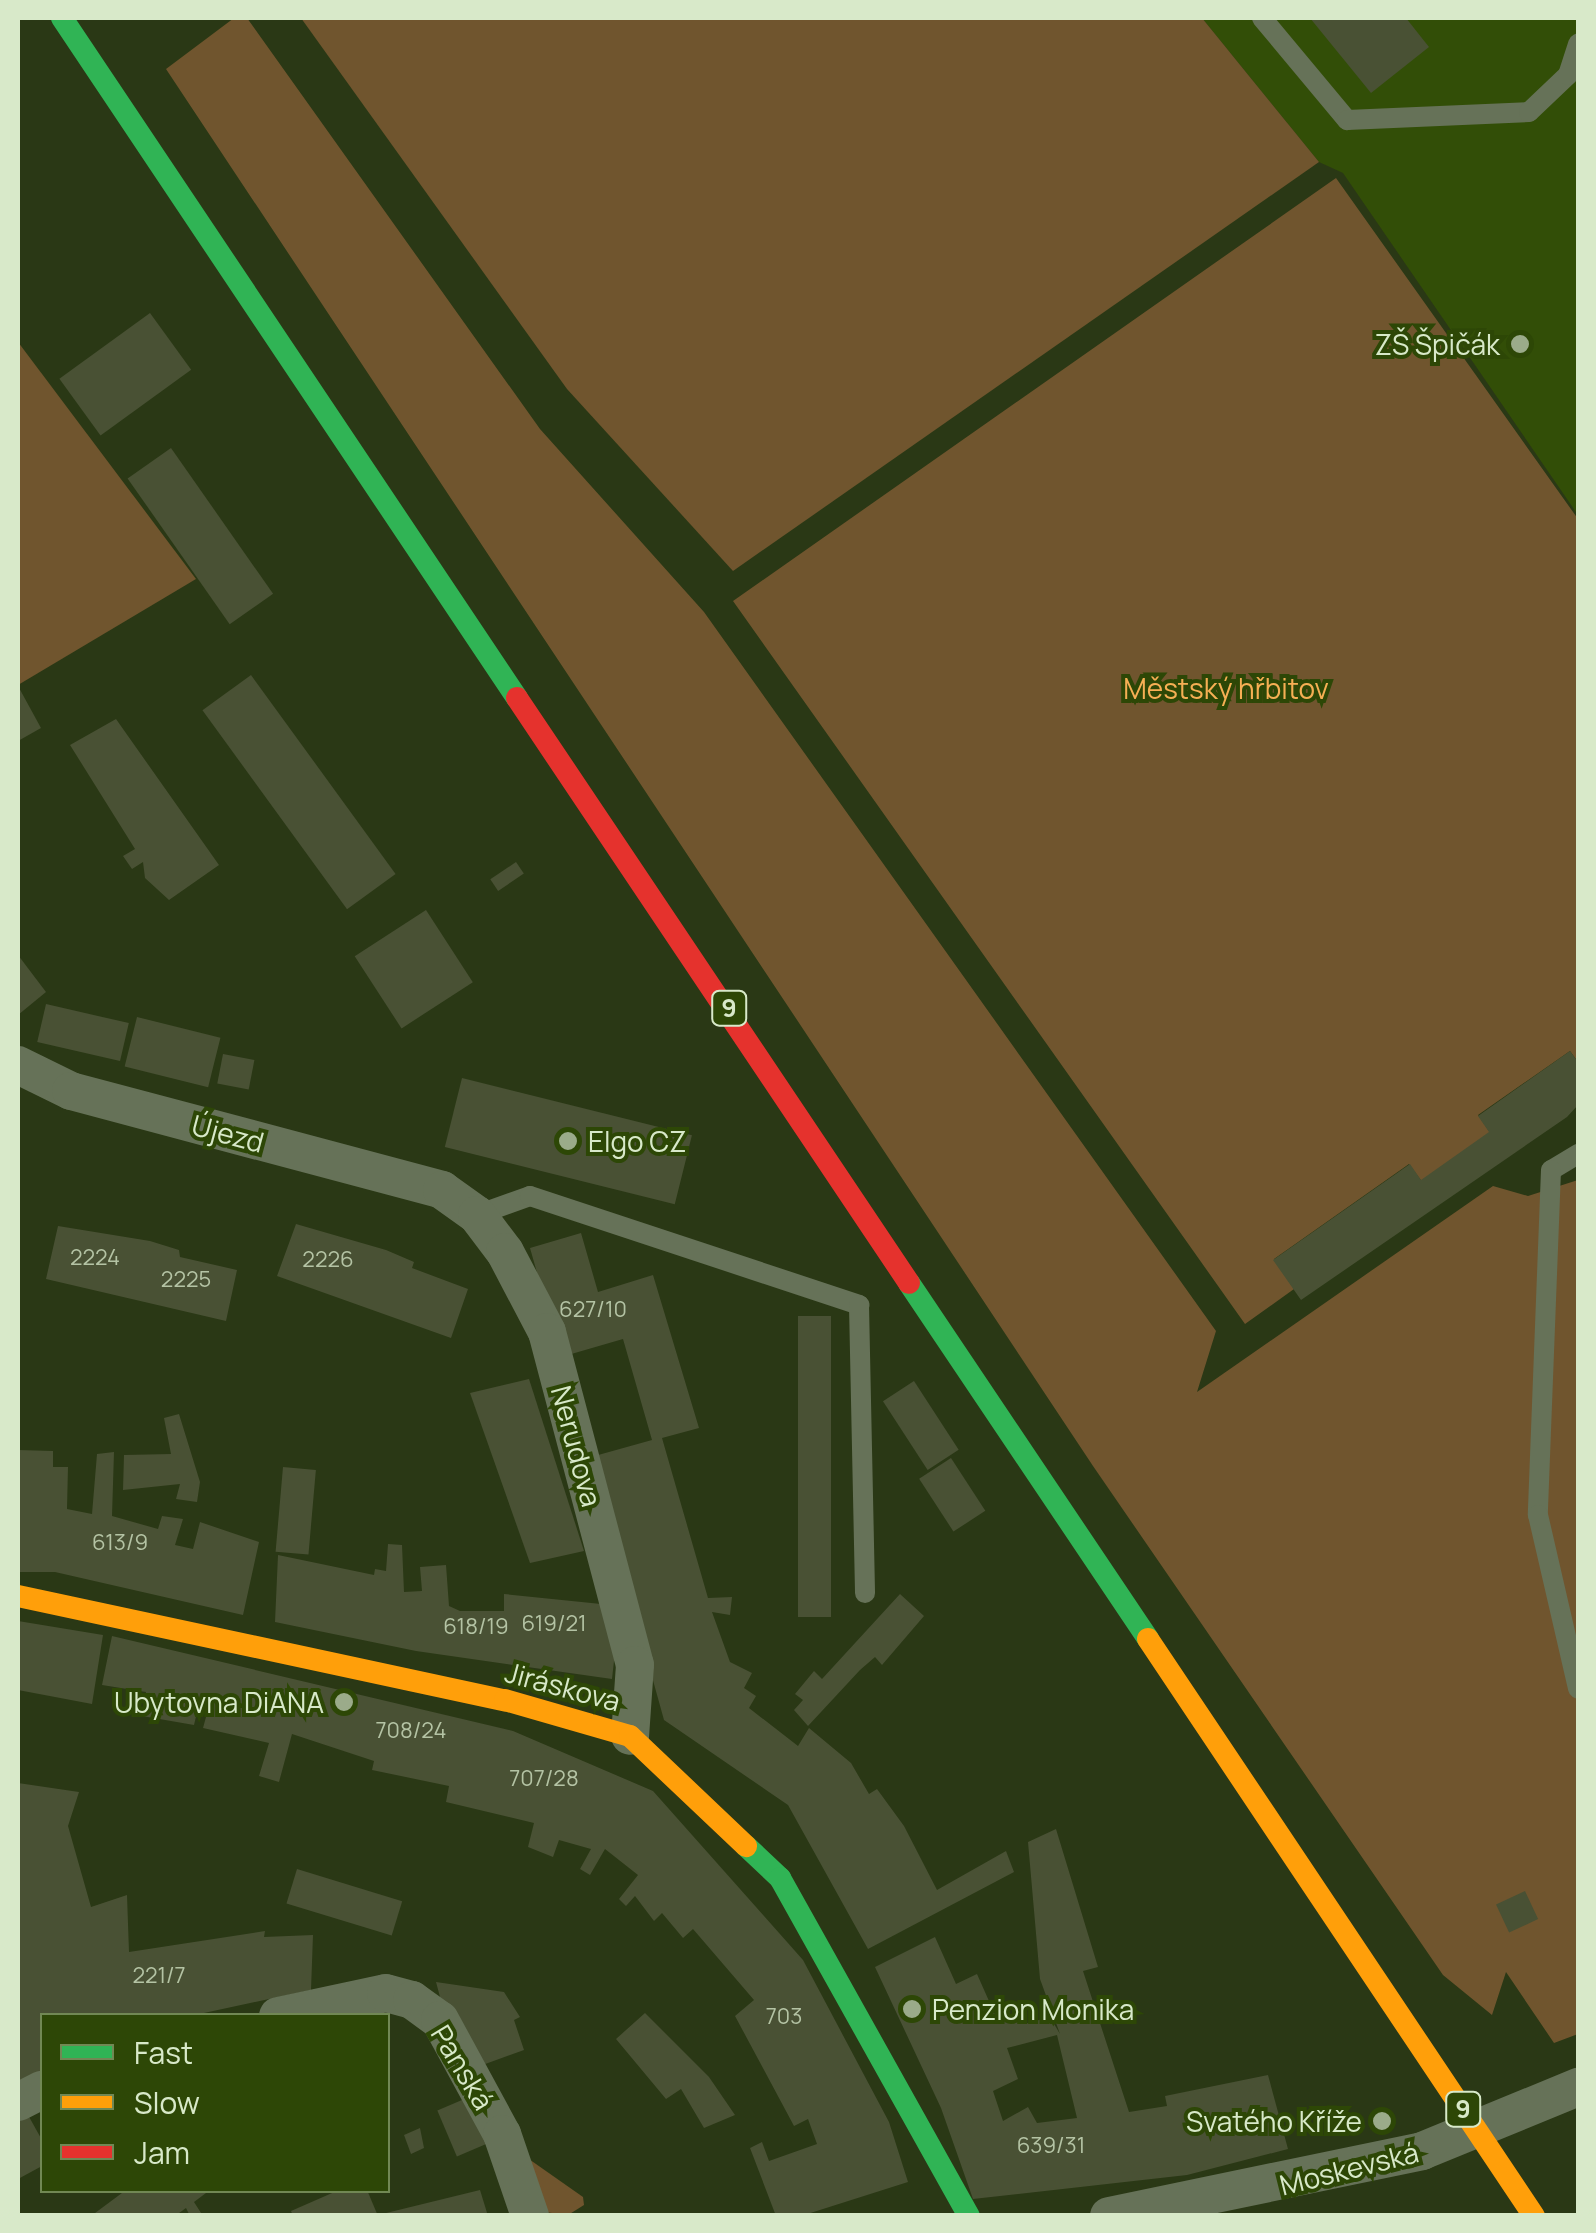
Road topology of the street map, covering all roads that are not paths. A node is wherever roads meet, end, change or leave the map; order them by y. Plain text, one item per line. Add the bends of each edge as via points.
1 (62, 18) edge
2 (1262, 18) edge
3 (1578, 44) edge
4 (18, 1065) edge
5 (1578, 1154) edge
6 (442, 1190) joint
7 (477, 1215) junction
8 (865, 1593) dead end
9 (18, 1596) edge
10 (1578, 1688) edge
11 (630, 1736) junction
12 (294, 2012) edge
13 (1578, 2087) edge
14 (530, 2216) edge
15 (969, 2216) edge
16 (1109, 2216) edge
17 (1534, 2216) edge

1 - 17 main road, 9
2 - 3 lane via 1346,120 1529,112 1568,75
4 - 6 street, Újezd via 71,1091
5 - 10 lane via 1551,1170 1538,1515
6 - 7 street, Nerudova
7 - 8 lane via 530,1196 859,1305
7 - 11 street, Nerudova via 546,1332 634,1665
9 - 11 main road, Jiráskova via 504,1700
11 - 15 main road, Jiráskova via 780,1878
12 - 14 street, Panská via 386,1993 412,2000 440,2020 502,2134
13 - 16 street, Moskevská via 1422,2151

